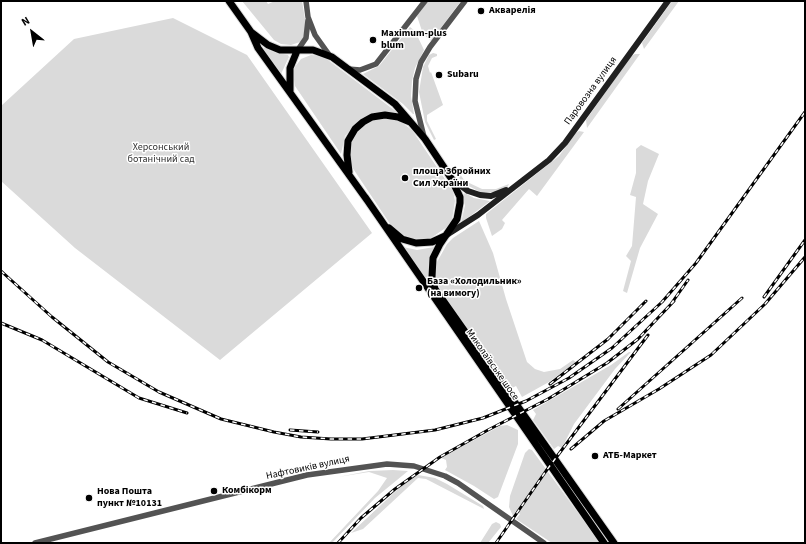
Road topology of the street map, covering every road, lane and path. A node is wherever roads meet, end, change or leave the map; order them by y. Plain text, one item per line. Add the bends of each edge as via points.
1 (228, 1) edge
2 (306, 1) edge
3 (425, 1) edge
4 (465, 1) edge
5 (668, 1) edge
6 (308, 17) junction
7 (251, 32) junction
8 (297, 51) junction
9 (332, 57) junction
10 (347, 69) junction
11 (290, 92) junction
12 (414, 124) junction
13 (425, 139) junction
14 (350, 174) junction
15 (451, 178) junction
16 (520, 182) junction
17 (365, 197) junction
18 (445, 236) junction
19 (35, 543) edge
20 (544, 543) edge
21 (604, 543) edge
22 (614, 543) edge

1 - 7 main road
2 - 6 street
3 - 10 street via 376,64 360,70
4 - 13 street via 430,47 421,62 416,79 415,101
5 - 16 main road, Паровозна вулиця via 565,143 549,160
6 - 8 street via 306,38
6 - 9 street via 319,43
7 - 8 main road via 274,48
7 - 11 main road via 258,48
8 - 9 main road via 313,50
8 - 11 main road via 290,68
9 - 10 main road
10 - 12 main road via 396,104
11 - 14 main road
12 - 13 main road
12 - 14 main road via 385,115 362,122 348,141 346,156
13 - 15 main road
14 - 17 main road
15 - 16 main road, Паровозна вулиця via 468,191 486,196 496,195
15 - 18 main road via 460,197 460,204 457,219
16 - 18 main road, Паровозна вулиця
17 - 18 main road via 402,239 424,243
17 - 21 main road, Миколаївське шосе
18 - 22 main road, Миколаївське шосе via 432,263 435,289
19 - 20 street, Нафтовиків вулиця via 307,475 387,464 414,466 445,476

